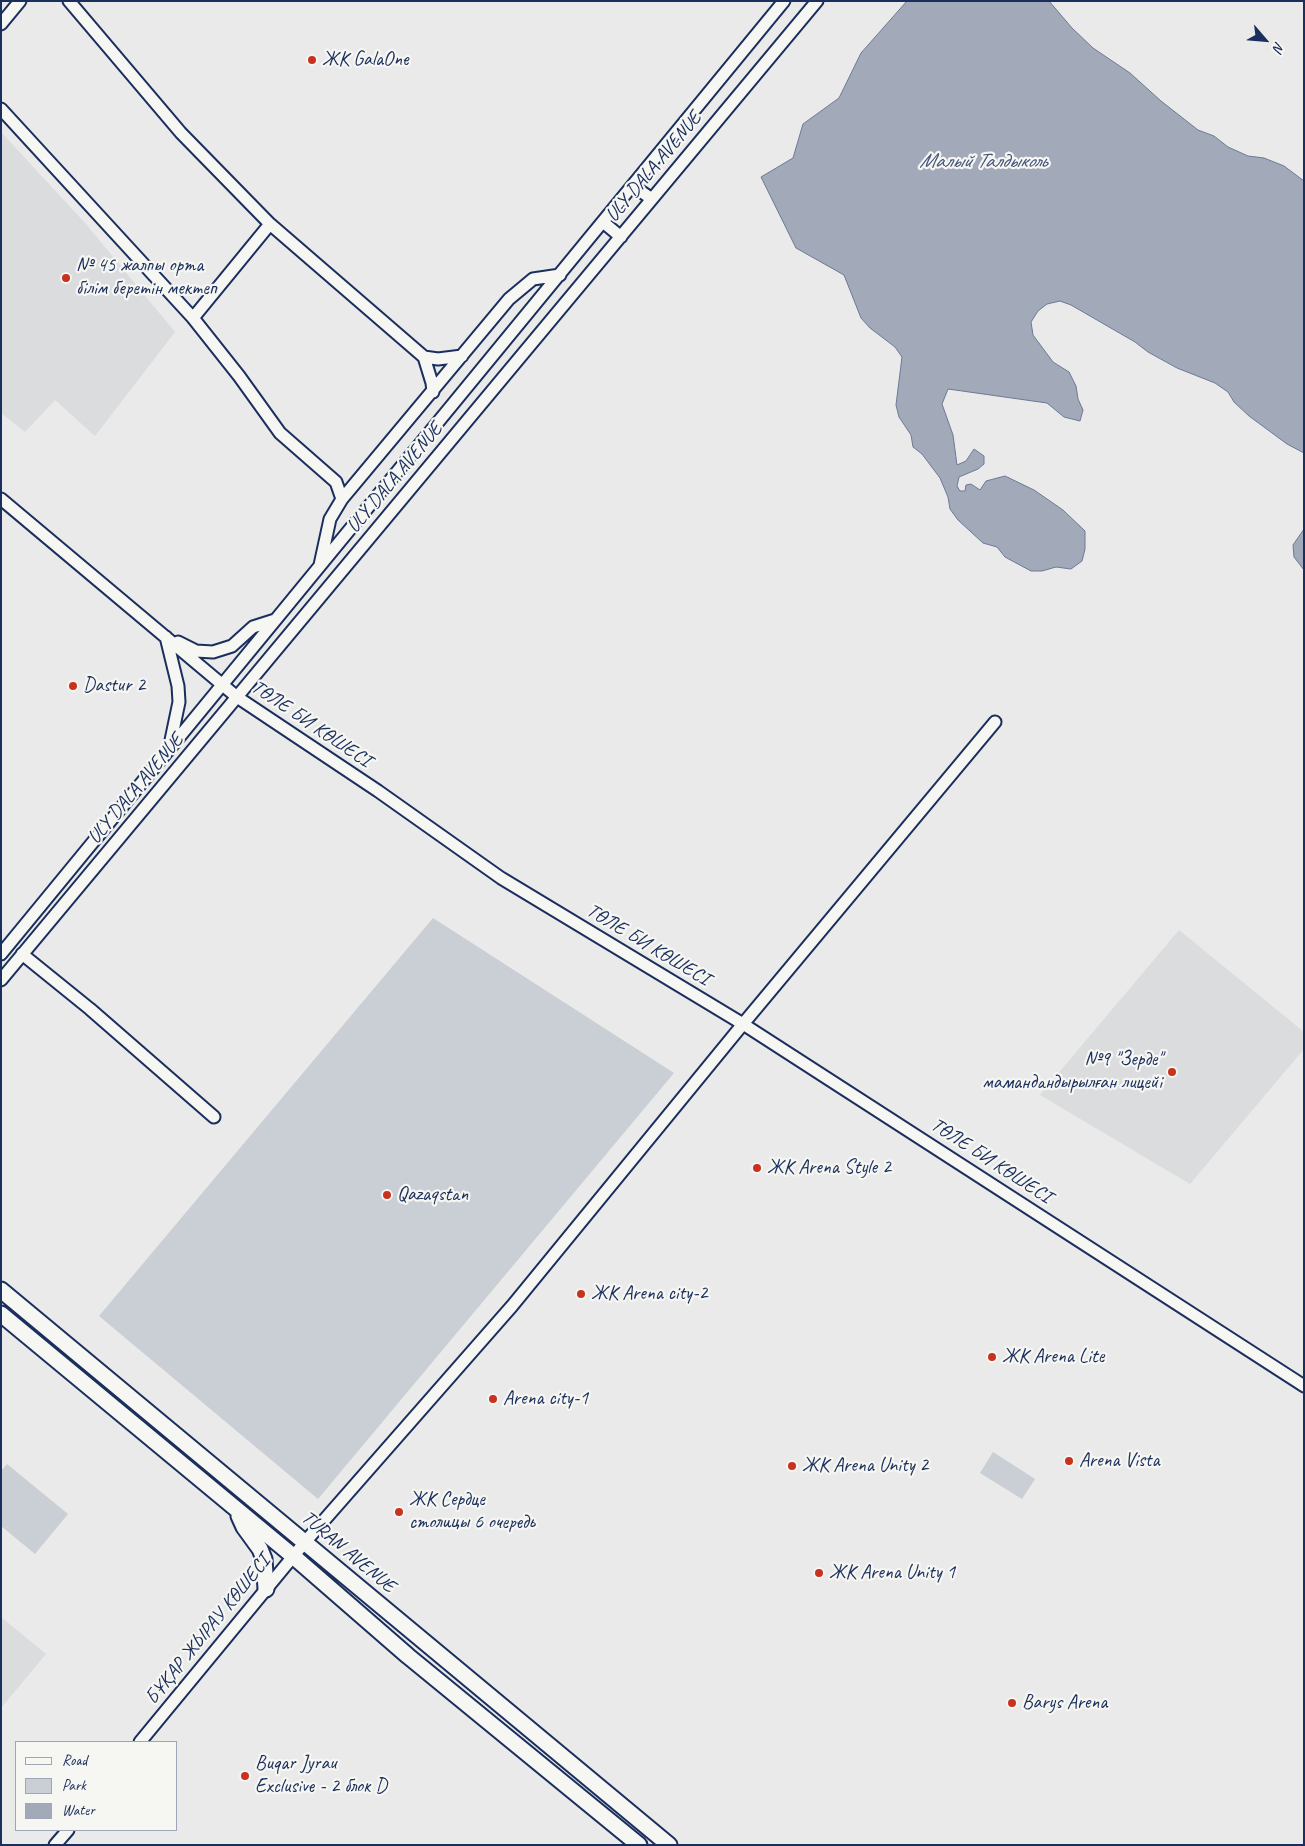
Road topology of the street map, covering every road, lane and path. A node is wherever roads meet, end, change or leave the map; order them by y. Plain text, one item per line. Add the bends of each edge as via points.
1 (20, 1) edge
2 (69, 1) edge
3 (784, 1) edge
4 (817, 1) edge
5 (1, 24) edge
6 (1, 109) edge
7 (633, 186) junction
8 (652, 199) junction
9 (603, 222) junction
10 (270, 224) junction
11 (621, 237) junction
12 (560, 275) junction
13 (193, 318) junction
14 (462, 356) junction
15 (424, 357) junction
16 (432, 392) junction
17 (1, 498) edge
18 (342, 499) junction
19 (320, 566) junction
20 (275, 620) junction
21 (166, 637) junction
22 (222, 685) junction
23 (236, 698) junction
24 (995, 722) dead end
25 (169, 750) junction
26 (1, 954) edge
27 (22, 954) junction
28 (1, 980) edge
29 (743, 1024) junction
30 (214, 1117) dead end
31 (1, 1290) edge
32 (1, 1314) edge
33 (1304, 1386) edge
34 (236, 1510) junction
35 (304, 1542) junction
36 (293, 1556) junction
37 (266, 1589) junction
38 (141, 1741) edge
39 (67, 1831) edge
40 (55, 1845) edge
41 (639, 1845) edge
42 (669, 1845) edge

1 - 5 street
2 - 10 street via 181,133
3 - 7 street, ULY DALA AVENUE
4 - 8 street, ULY DALA AVENUE
6 - 13 street
7 - 8 street
7 - 9 street, ULY DALA AVENUE
8 - 11 street, ULY DALA AVENUE
9 - 11 street
9 - 12 street, ULY DALA AVENUE
10 - 13 street
10 - 15 street
11 - 23 street, ULY DALA AVENUE
12 - 14 street via 533,279 508,299
12 - 19 street, ULY DALA AVENUE
13 - 18 street via 280,433 336,482
14 - 15 street
14 - 16 street
15 - 16 street
16 - 18 street
17 - 21 street, ТӨЛЕ БИ КӨШЕСІ
18 - 19 street via 330,519
19 - 20 street, ULY DALA AVENUE
20 - 21 street via 253,627 232,646 213,652 196,651
20 - 22 street, ULY DALA AVENUE
21 - 22 street, ТӨЛЕ БИ КӨШЕСІ
21 - 25 street via 180,702
22 - 23 street, ТӨЛЕ БИ КӨШЕСІ
22 - 25 street, ULY DALA AVENUE
23 - 27 street, ULY DALA AVENUE
23 - 29 street, ТӨЛЕ БИ КӨШЕСІ via 378,791 501,878
24 - 29 street, БҰҚАР ЖЫРАУ КӨШЕСІ
25 - 26 street, ULY DALA AVENUE
27 - 28 street, ULY DALA AVENUE
27 - 30 street
29 - 33 street, ТӨЛЕ БИ КӨШЕСІ
29 - 35 street, БҰҚАР ЖЫРАУ КӨШЕСІ via 512,1306
31 - 35 main road, TURAN AVENUE
32 - 34 main road, TURAN AVENUE
34 - 36 main road, TURAN AVENUE
34 - 37 main road via 264,1558
35 - 36 street, БҰҚАР ЖЫРАУ КӨШЕСІ
35 - 42 main road, TURAN AVENUE
36 - 37 street, БҰҚАР ЖЫРАУ КӨШЕСІ
36 - 41 main road, TURAN AVENUE via 408,1656
37 - 38 street, БҰҚАР ЖЫРАУ КӨШЕСІ
39 - 40 street

